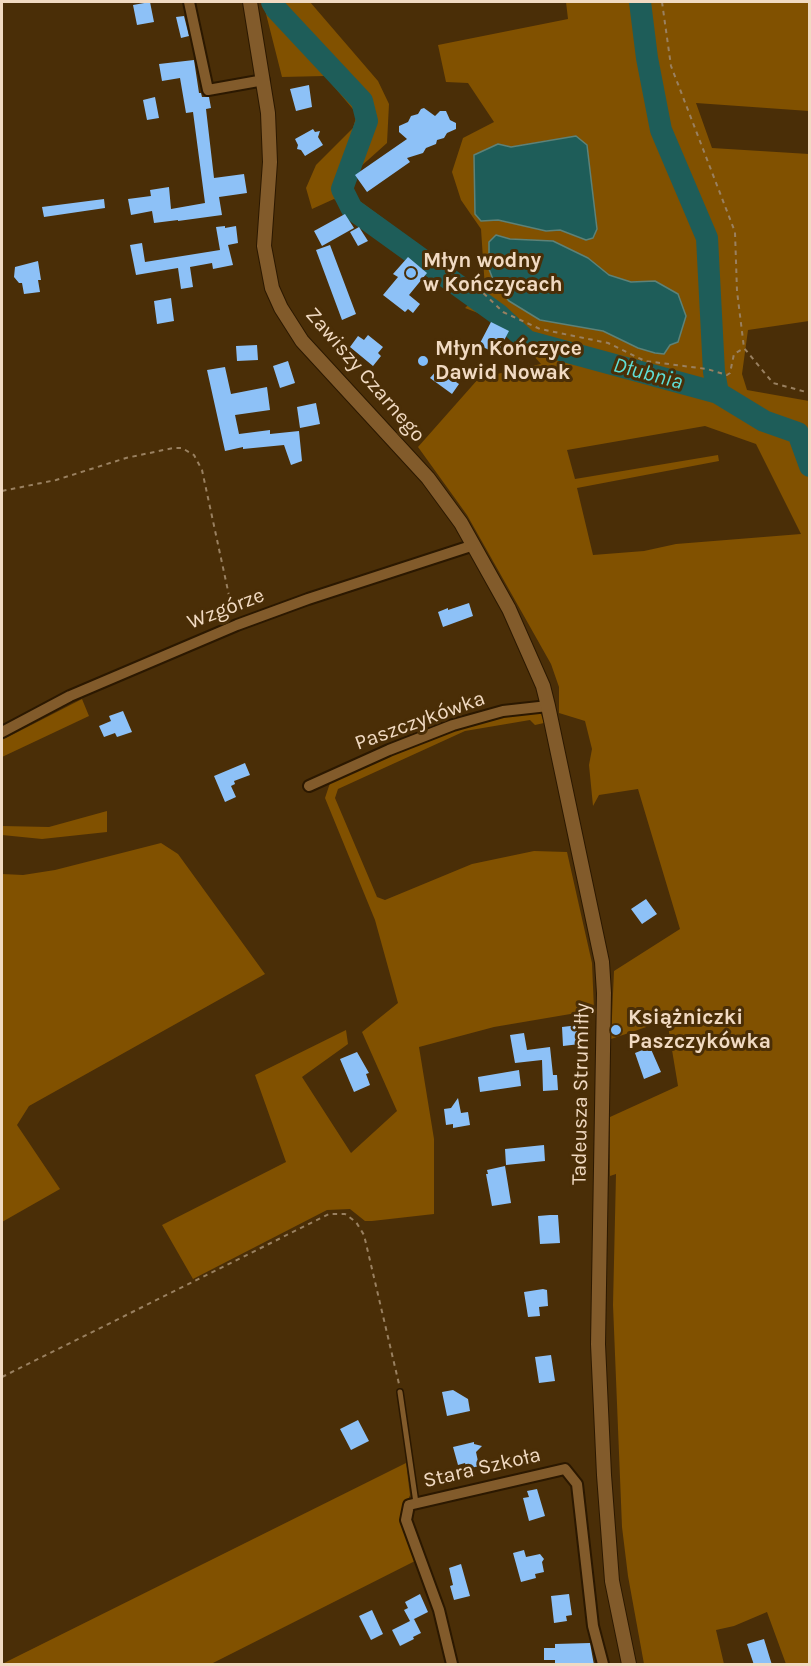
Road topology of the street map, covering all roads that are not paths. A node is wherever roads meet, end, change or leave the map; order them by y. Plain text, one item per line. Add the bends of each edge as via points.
1 (189, 2) edge
2 (250, 2) edge
3 (264, 80) junction
4 (474, 545) junction
5 (548, 706) junction
6 (2, 732) edge
7 (309, 786) dead end
8 (400, 1392) road end
9 (416, 1504) junction
10 (452, 1665) edge
11 (603, 1665) edge
12 (629, 1665) edge

1 - 3 street via 208,90
2 - 3 street, Zawiszy Czarnego
3 - 4 street, Zawiszy Czarnego via 270,162 264,246 272,288 281,308 303,341 441,494
4 - 5 street, Tadeusza Strumiłły via 509,609
4 - 6 street, Wzgórze via 237,625 70,696
5 - 7 street, Paszczykówka via 503,711 453,725
5 - 12 street, Tadeusza Strumiłły via 602,962 598,1344 612,1581
8 - 9 lane
9 - 10 street, Stara Szkoła via 409,1505 406,1520 439,1610
9 - 11 street, Stara Szkoła via 565,1469 577,1484 593,1626

